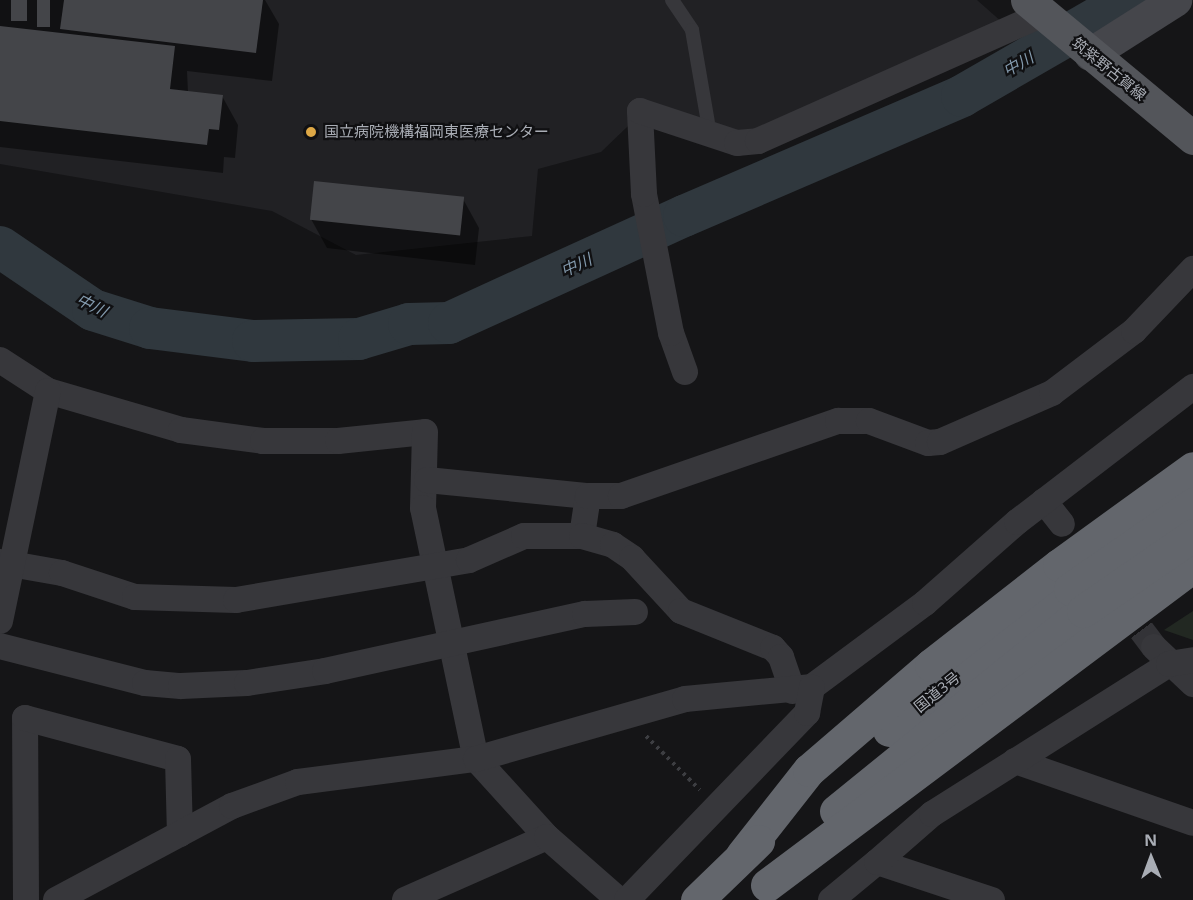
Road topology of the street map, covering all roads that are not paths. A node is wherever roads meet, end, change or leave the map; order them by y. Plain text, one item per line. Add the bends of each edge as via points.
1 (672, 0) edge
2 (1175, 0) edge
3 (1041, 12) edge
4 (1086, 50) junction
5 (710, 135) junction
6 (1193, 138) edge
7 (1193, 269) edge
8 (0, 360) edge
9 (685, 372) dead end
10 (1193, 387) edge
11 (48, 391) junction
12 (1193, 468) edge
13 (1193, 475) edge
14 (427, 480) junction
15 (588, 496) junction
16 (1044, 501) junction
17 (1193, 504) edge
18 (1062, 524) dead end
19 (1110, 528) junction
20 (1193, 535) edge
21 (582, 536) junction
22 (6, 563) edge
23 (434, 563) junction
24 (1193, 566) edge
25 (1076, 600) junction
26 (635, 612) dead end
27 (0, 621) edge
28 (454, 643) junction
29 (0, 646) edge
30 (1172, 657) edge
31 (1193, 684) edge
32 (802, 689) junction
33 (476, 759) junction
34 (1015, 761) junction
35 (1193, 823) edge
36 (180, 834) junction
37 (547, 837) junction
38 (742, 855) junction
39 (877, 862) junction
40 (760, 892) edge
41 (26, 900) edge
42 (56, 900) edge
43 (405, 900) edge
44 (619, 900) edge
45 (627, 900) edge
46 (697, 900) edge
47 (831, 900) edge
48 (992, 900) edge

1 - 5 lane via 692,30
2 - 4 street
3 - 4 main road, 筑紫野古賀線
3 - 5 street via 758,141 737,143
4 - 6 main road, 筑紫野古賀線
5 - 9 street via 640,111 644,194 671,333
7 - 15 street via 1134,331 1052,393 940,442 928,443 869,421 838,421 621,496
8 - 11 street
10 - 16 street
11 - 14 street via 181,430 263,441 338,441 425,432
11 - 22 street
12 - 19 highway
13 - 19 highway
14 - 15 street
14 - 23 street via 423,508
15 - 21 street
16 - 18 street
16 - 32 street via 925,603
17 - 25 highway, 国道3号, bridge
19 - 38 highway via 931,665 809,770
20 - 25 highway, 国道3号, bridge
21 - 23 street via 524,536 469,560
21 - 32 street via 613,545 632,558 681,611 772,648
22 - 23 street via 62,573 135,597 189,601 236,600 305,590
22 - 27 street
23 - 28 street
24 - 40 highway
25 - 38 highway, 国道3号 via 938,691
25 - 40 highway, 国道3号 via 844,802
26 - 28 street via 585,614
28 - 29 street via 325,671 247,683 181,686 145,683
28 - 33 street
30 - 31 street
30 - 34 street
32 - 33 street via 685,699
32 - 45 street via 807,713
33 - 36 street via 298,782 232,806
33 - 37 street
34 - 35 street
34 - 39 street via 932,814
36 - 41 street via 178,759 25,718
36 - 42 street
37 - 43 street
37 - 44 street
38 - 46 highway, 国道3号
39 - 47 street
39 - 48 street

